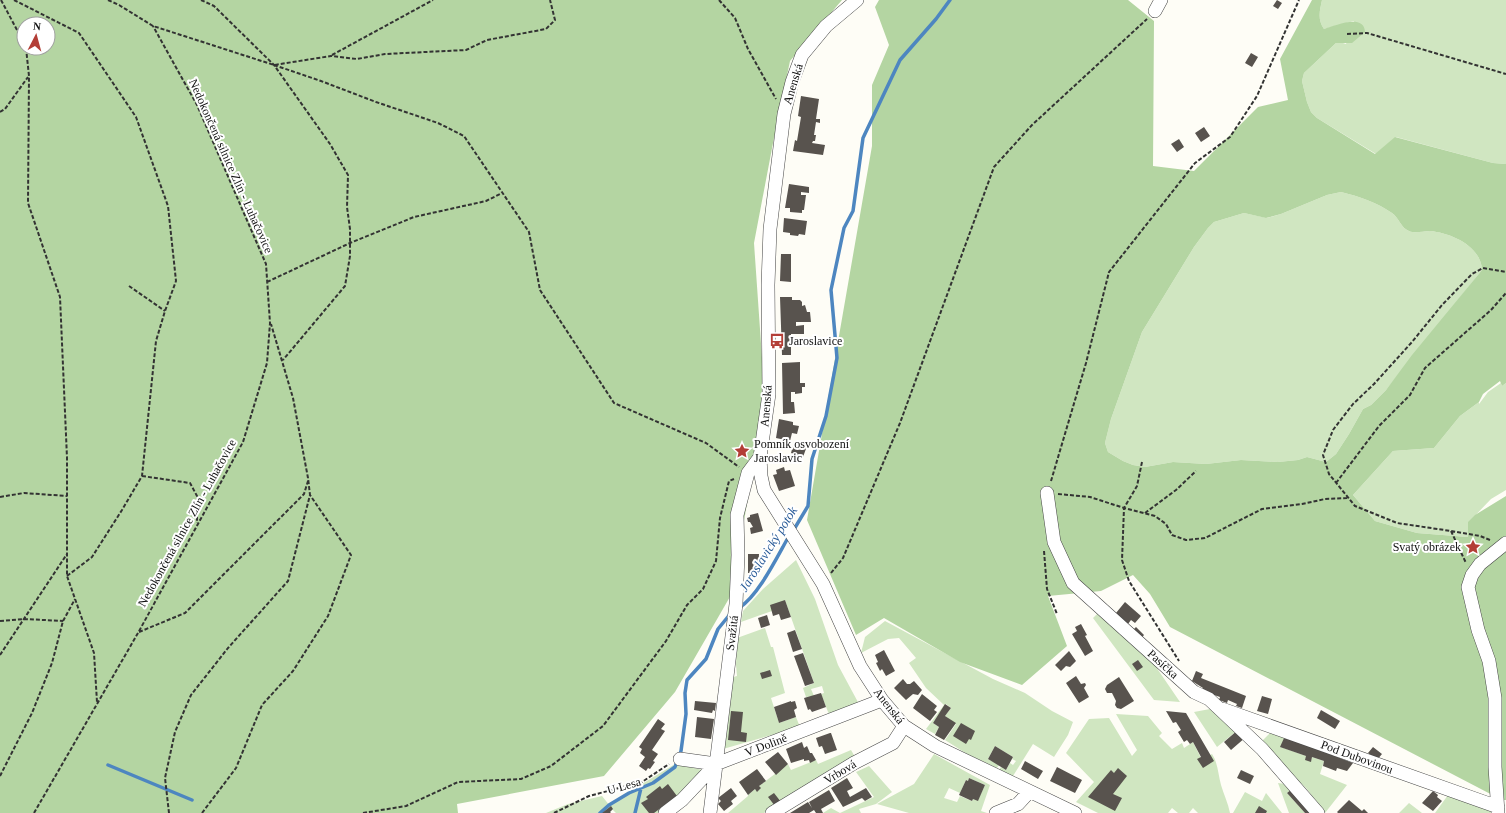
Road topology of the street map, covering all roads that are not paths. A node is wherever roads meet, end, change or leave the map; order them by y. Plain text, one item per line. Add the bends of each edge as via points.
1 (857, 0) edge
2 (760, 457) junction
3 (1047, 493) road end
4 (1505, 544) edge
5 (882, 700) junction
6 (1217, 707) junction
7 (904, 726) junction
8 (680, 759) road end
9 (716, 764) junction
10 (1029, 792) junction
11 (1498, 810) edge
12 (664, 813) edge
13 (710, 813) edge
14 (772, 813) edge
15 (996, 813) edge
16 (1075, 813) edge
17 (1318, 813) edge

1 - 2 street, Anenská via 826,26 802,55 784,114 770,229 769,394
2 - 5 street, Anenská via 764,490 823,584 860,666
2 - 9 street, Svažitá via 748,473 737,515 735,610
3 - 6 street, Pasíčka via 1054,542 1073,583 1194,692 1209,699
4 - 11 street via 1480,564 1472,575 1468,587 1478,630 1489,661 1495,698
5 - 7 street, Anenská
5 - 9 street, V Dolině
6 - 11 street, Pod Dubovinou
6 - 17 street, Pasíčka via 1262,749
7 - 10 street, Anenská via 935,746
7 - 14 street, Vrbová via 893,743 854,763
8 - 9 street
9 - 12 street, V Dolině via 682,800
9 - 13 street, Svažitá
10 - 15 street via 1018,804
10 - 16 street, Anenská

